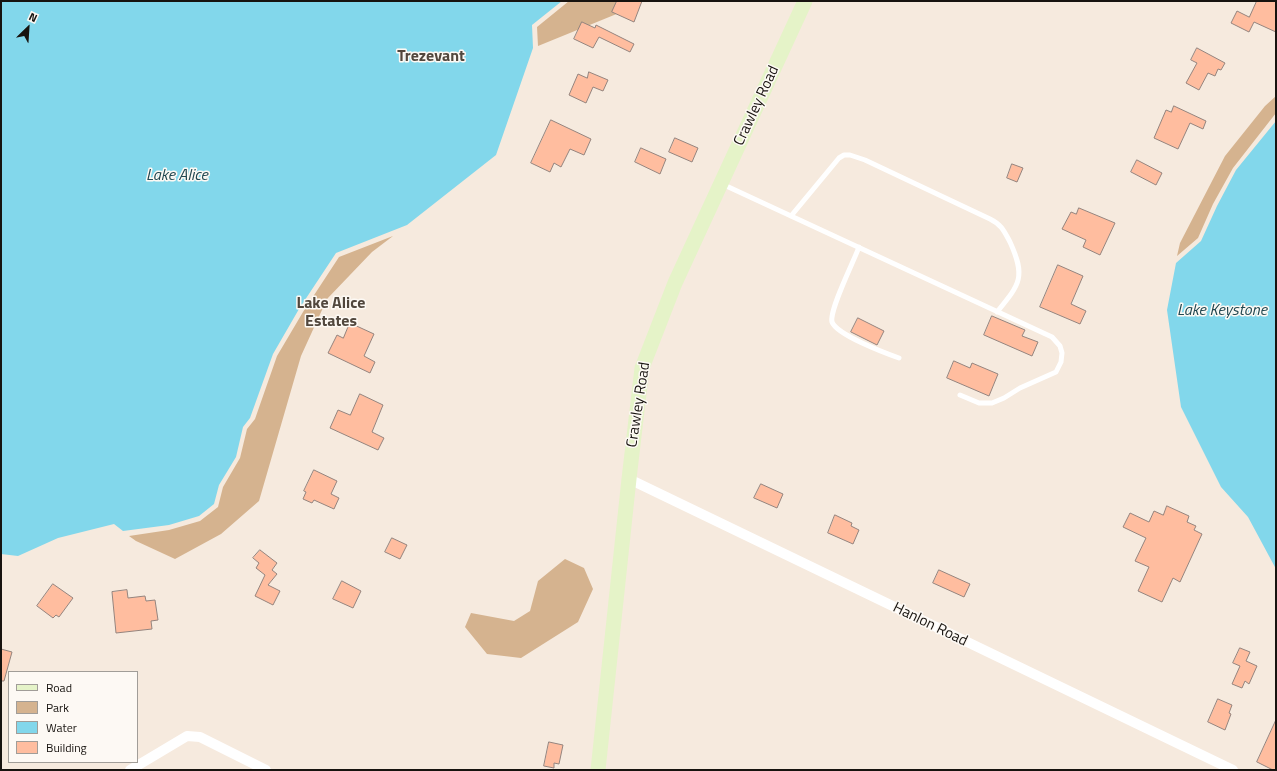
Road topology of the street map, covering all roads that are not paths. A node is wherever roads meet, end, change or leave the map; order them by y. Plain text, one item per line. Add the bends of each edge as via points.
1 (805, 1) edge
2 (721, 184) junction
3 (791, 216) junction
4 (859, 247) junction
5 (997, 312) junction
6 (898, 358) dead end
7 (960, 395) dead end
8 (629, 479) junction
9 (130, 770) edge
10 (266, 770) edge
11 (598, 770) edge
12 (1233, 770) edge

1 - 2 street, Crawley Road
2 - 3 lane
2 - 8 street, Crawley Road via 676,283 642,368
3 - 4 lane
3 - 5 lane via 844,155 865,160 934,192 998,223 1003,229 1020,267 1020,274 1017,284
4 - 5 lane
4 - 6 lane via 835,304 832,322 846,335
5 - 7 lane via 1052,337 1060,346 1061,362 1056,372 992,403 979,402
8 - 11 street, Crawley Road
8 - 12 street, Hanlon Road
9 - 10 street via 187,736 200,737

